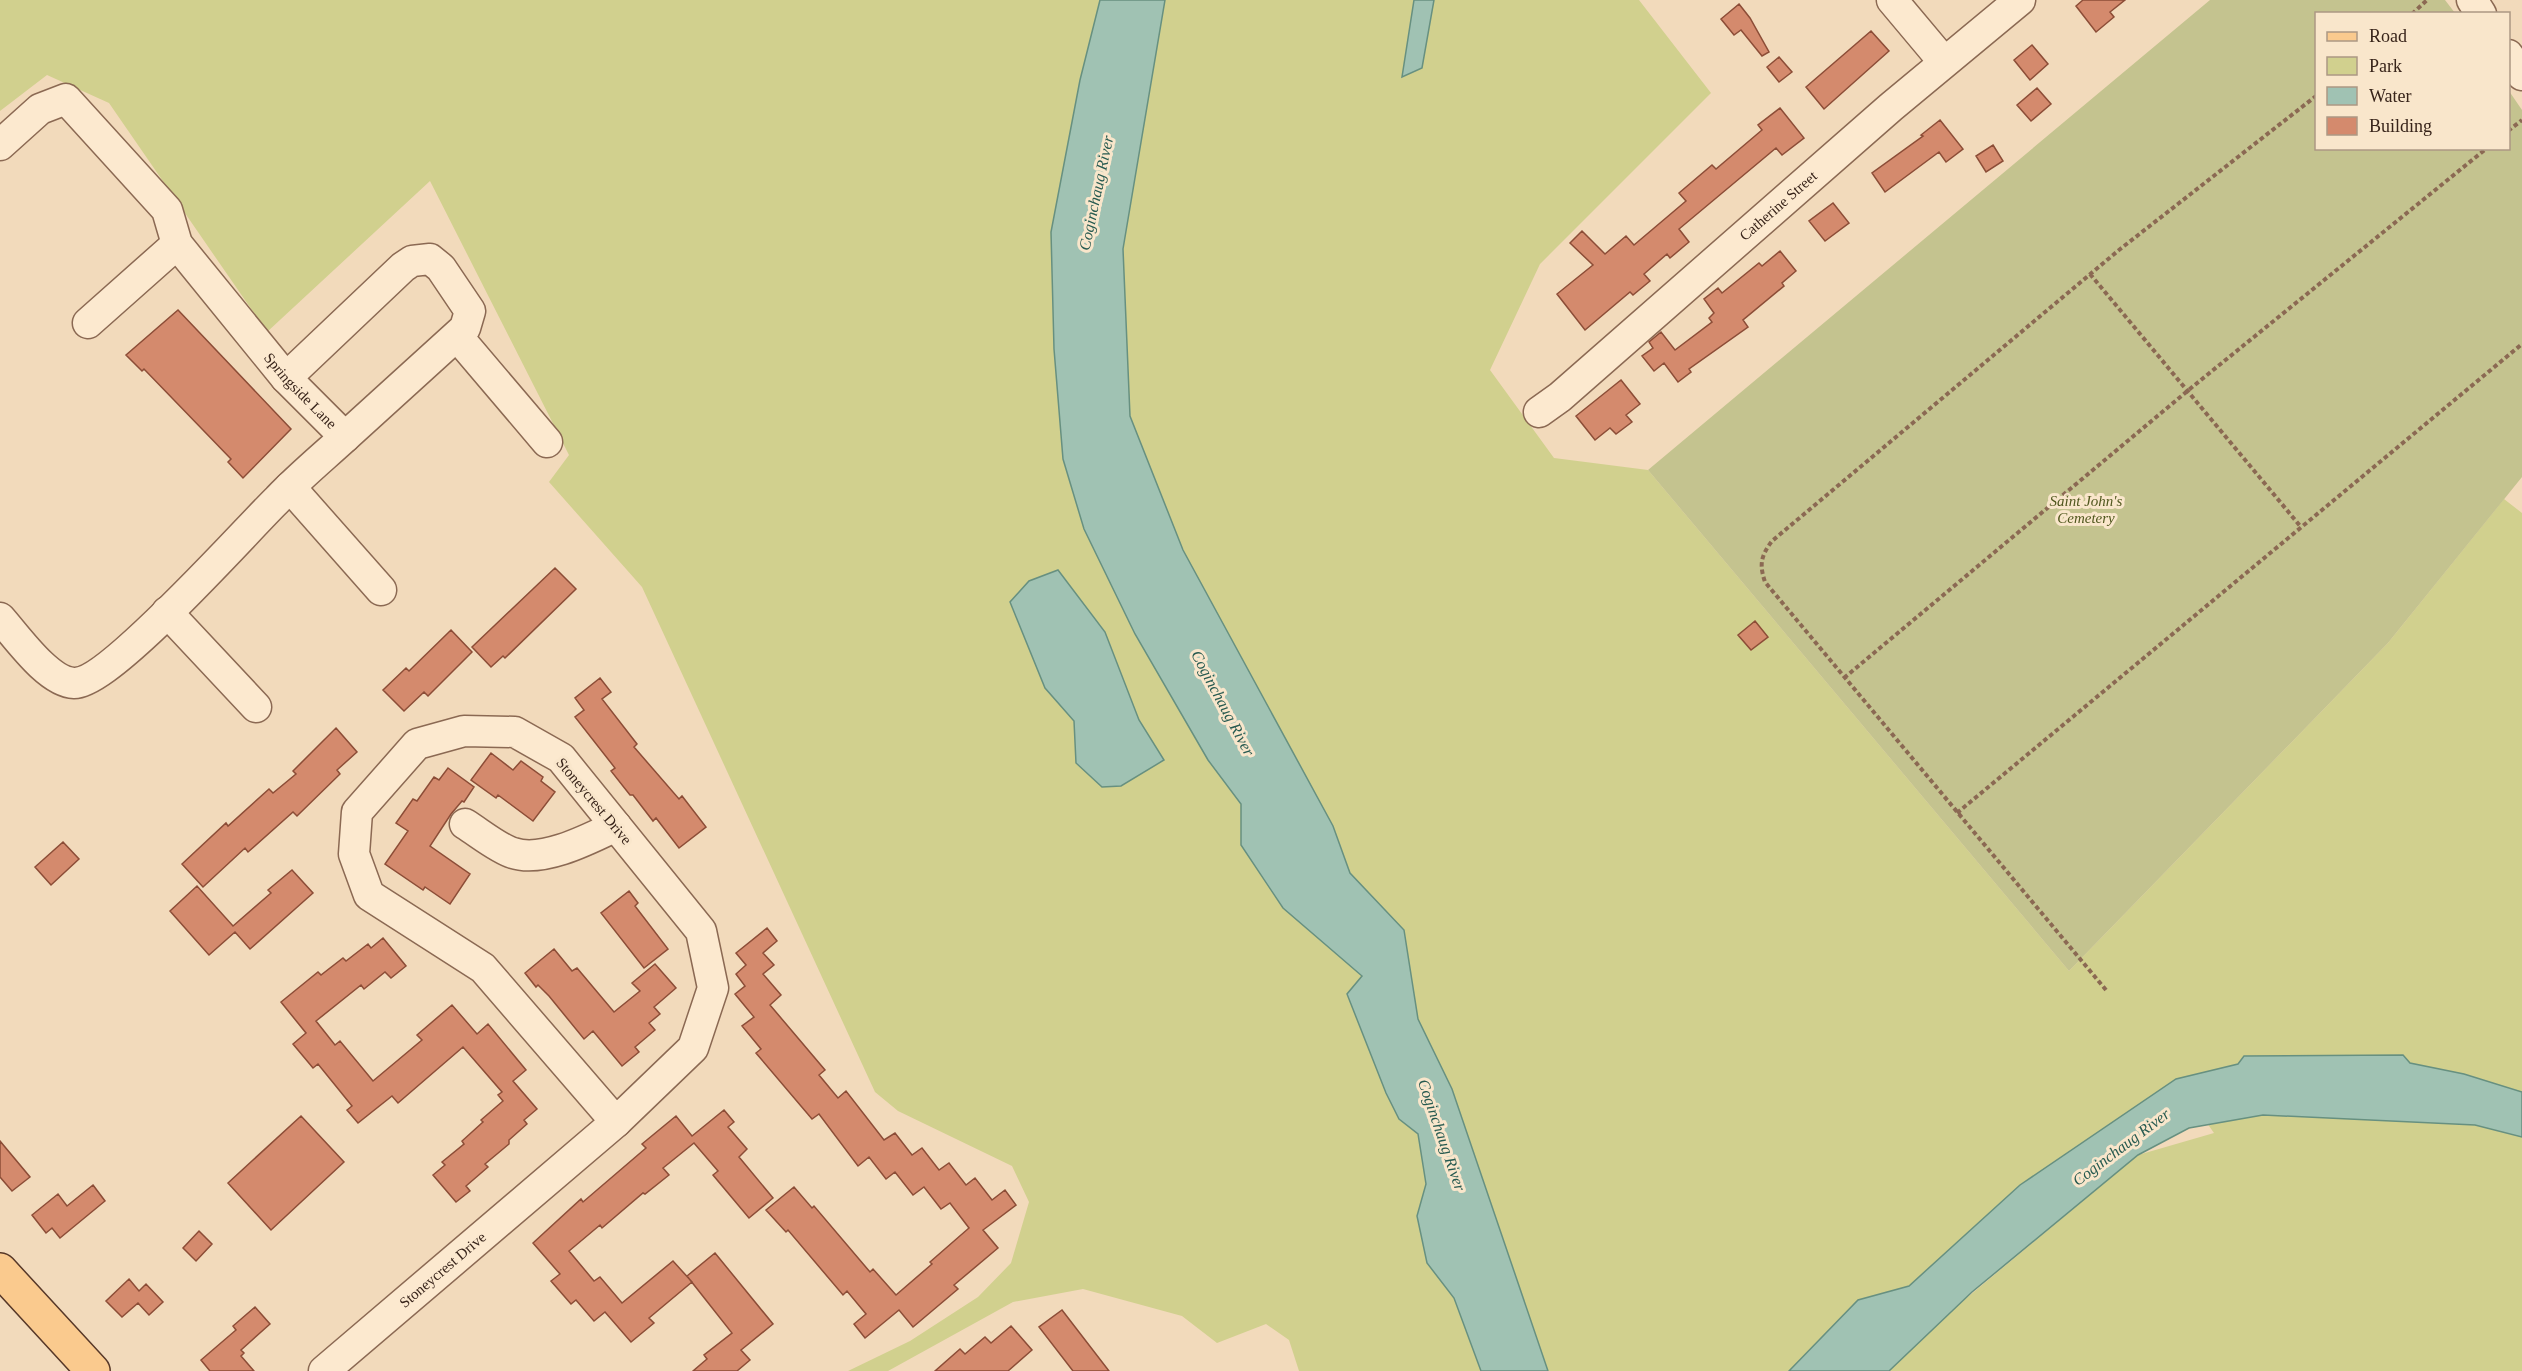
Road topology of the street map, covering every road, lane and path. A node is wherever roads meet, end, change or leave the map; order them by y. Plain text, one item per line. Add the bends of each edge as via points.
1 (1893, 0) edge
2 (2020, 0) edge
3 (2427, 0) edge
4 (2414, 12) edge
5 (2510, 58) edge
6 (1944, 62) junction
7 (2522, 75) edge
8 (2315, 97) edge
9 (2522, 120) edge
10 (2510, 129) edge
11 (0, 146) edge
12 (2485, 150) edge
13 (177, 244) junction
14 (2090, 274) junction
15 (88, 323) dead end
16 (457, 336) junction
17 (2522, 344) edge
18 (286, 378) junction
19 (2188, 391) junction
20 (1539, 412) dead end
21 (345, 437) junction
22 (547, 442) dead end
23 (290, 487) junction
24 (2301, 527) junction
25 (381, 590) dead end
26 (167, 612) junction
27 (0, 618) edge
28 (1844, 678) junction
29 (256, 707) dead end
30 (1957, 813) junction
31 (465, 824) dead end
32 (616, 826) junction
33 (2106, 990) dead end
34 (616, 1122) junction
35 (0, 1270) edge
36 (93, 1371) edge
37 (324, 1371) edge

1 - 6 street
2 - 6 street, Catherine Street
3 - 4 path
5 - 7 street
6 - 20 street, Catherine Street
8 - 14 path
9 - 10 path
11 - 13 street, Springside Lane via 40,109 66,99 167,210
12 - 19 path
13 - 15 street
13 - 18 street, Springside Lane
14 - 19 path
14 - 28 path via 1772,541 1763,553 1760,567 1765,582
16 - 18 street via 465,328 470,311 466,302 441,268 430,260 412,261
16 - 21 street
16 - 22 street
17 - 24 path
18 - 21 street, Springside Lane
19 - 24 path
19 - 28 path
21 - 23 street, Springside Lane
23 - 25 street
23 - 26 street, Springside Lane
24 - 30 path
26 - 27 street, Springside Lane via 98,674 73,683 52,674
26 - 29 street
28 - 30 path
30 - 33 path
31 - 32 street via 513,853 534,855 577,845
32 - 34 street, Stoneycrest Drive via 701,931 713,988 693,1048
32 - 34 street, Stoneycrest Drive via 561,758 515,732 464,731 417,744 357,812 354,854 369,895 483,968
34 - 37 street, Stoneycrest Drive
35 - 36 main road

